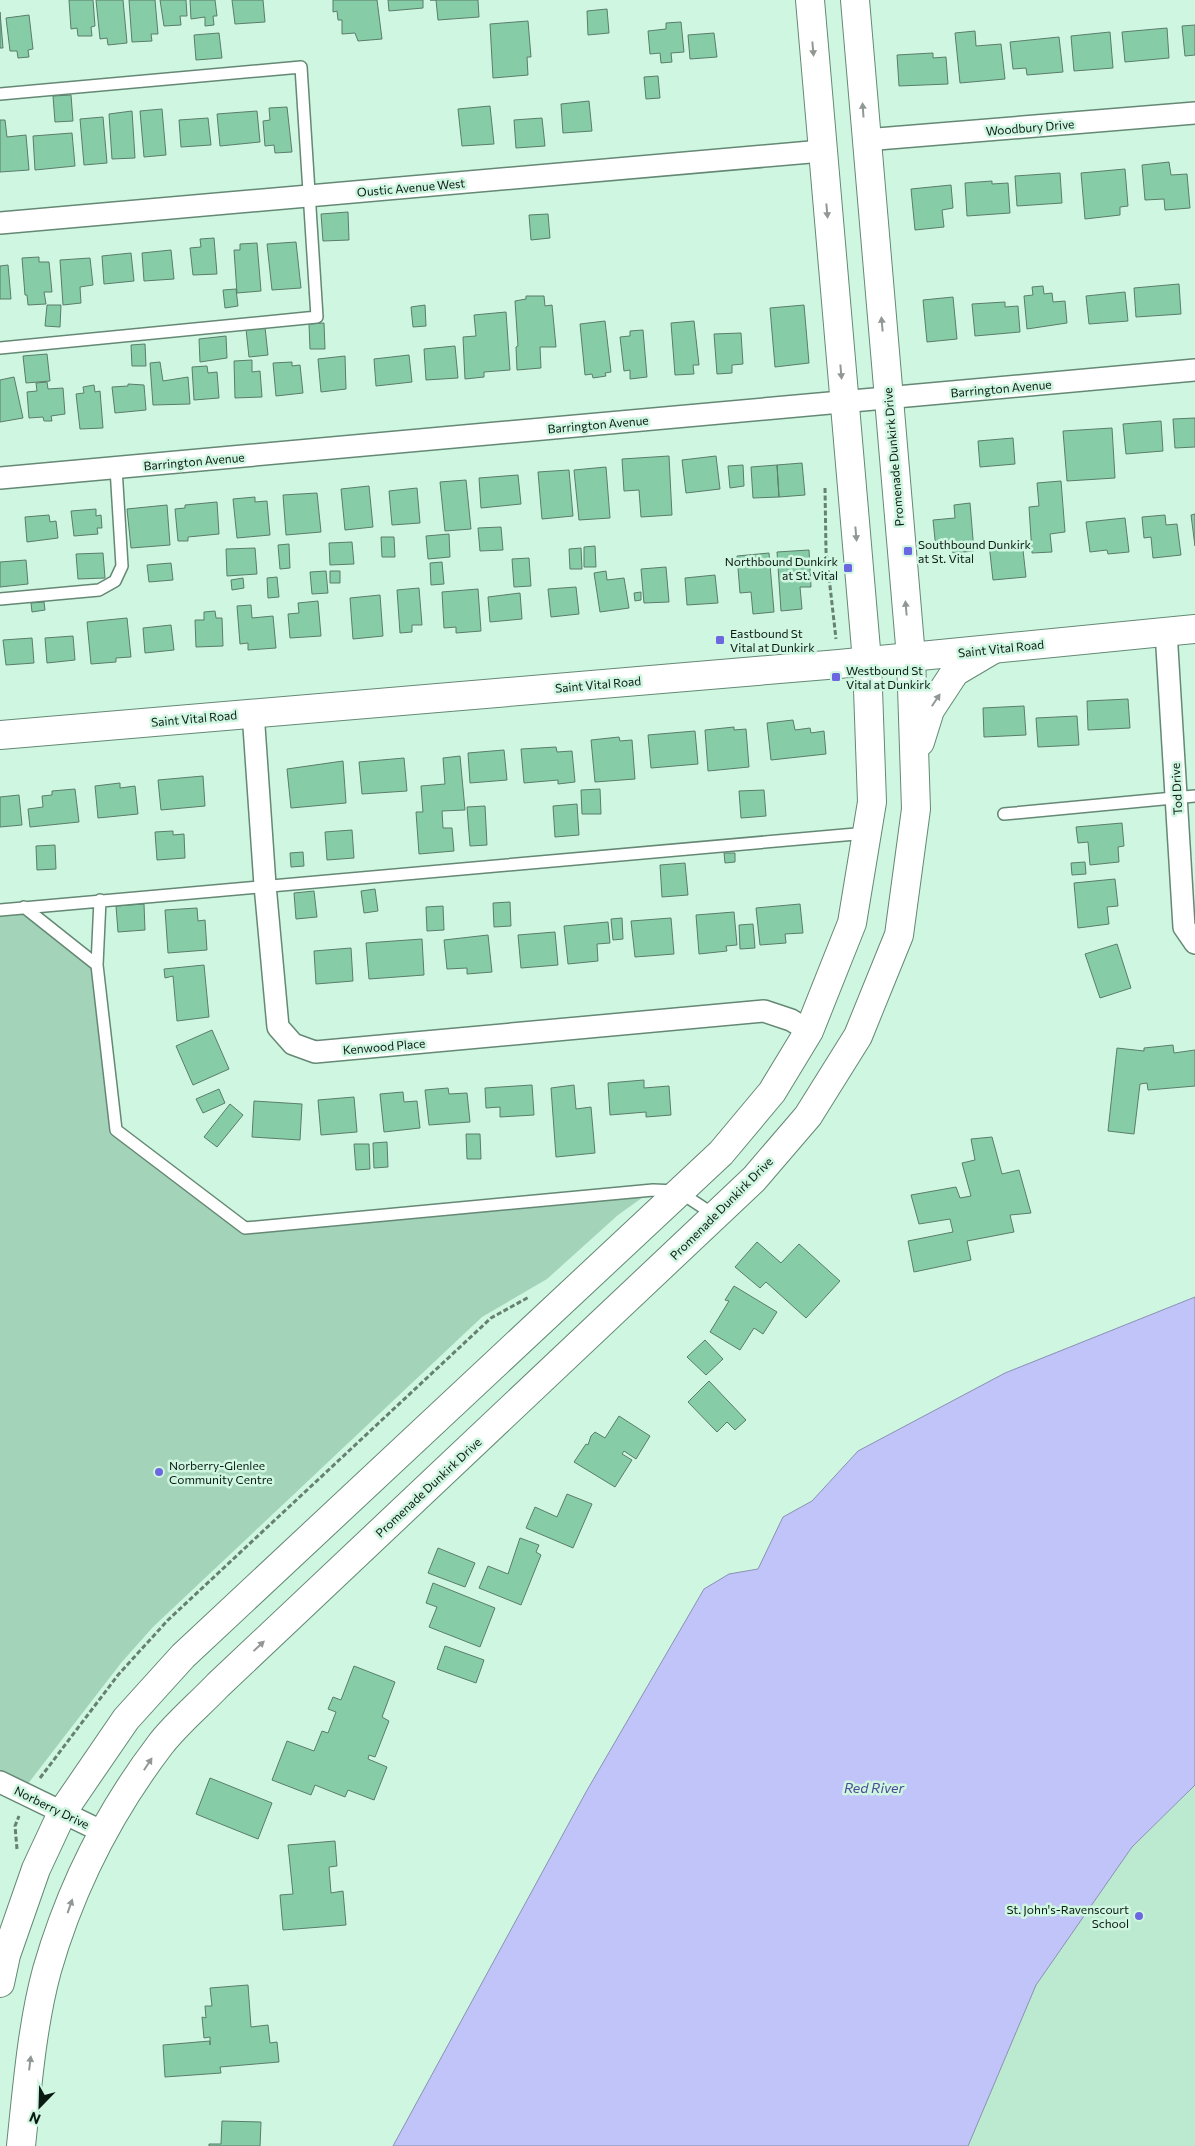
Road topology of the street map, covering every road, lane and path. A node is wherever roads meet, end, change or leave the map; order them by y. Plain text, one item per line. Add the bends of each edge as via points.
1 (810, 0) edge
2 (854, 0) edge
3 (0, 94) edge
4 (1195, 113) edge
5 (865, 140) junction
6 (822, 151) junction
7 (311, 196) junction
8 (0, 223) edge
9 (0, 348) edge
10 (1195, 370) edge
11 (888, 398) junction
12 (844, 402) junction
13 (116, 468) junction
14 (0, 478) edge
15 (825, 485) dead end
16 (0, 599) edge
17 (1195, 629) edge
18 (1166, 631) junction
19 (994, 649) junction
20 (911, 657) junction
21 (868, 661) junction
22 (839, 664) junction
23 (254, 712) junction
24 (0, 735) edge
25 (914, 763) junction
26 (1186, 797) edge
27 (1004, 814) dead end
28 (867, 833) junction
29 (265, 885) junction
30 (100, 900) junction
31 (24, 907) junction
32 (0, 910) edge
33 (1195, 943) edge
34 (97, 965) junction
35 (809, 1031) junction
36 (678, 1191) junction
37 (716, 1216) junction
38 (532, 1295) dead end
39 (118, 1675) dead end
40 (0, 1782) edge
41 (63, 1811) junction
42 (103, 1832) junction
43 (0, 1983) edge
44 (21, 2146) edge

1 -> 6 main road
5 -> 2 main road, Promenade Dunkirk Drive
3 - 7 lane via 301,67
4 - 5 street, Woodbury Drive
11 -> 5 main road, Promenade Dunkirk Drive
6 - 7 street, Oustic Avenue West
6 -> 12 main road
7 - 8 street, Oustic Avenue West
7 - 9 lane via 317,317
10 - 11 street, Barrington Avenue
11 - 12 street, Barrington Avenue
20 -> 11 main road, Promenade Dunkirk Drive
12 - 13 street, Barrington Avenue
12 -> 21 main road
13 - 14 street, Barrington Avenue
13 - 16 lane via 122,566 114,581 99,590
15 - 22 path via 826,551
17 - 18 main road, Saint Vital Road
18 - 19 main road, Saint Vital Road
18 - 26 street, Tod Drive
19 - 20 main road, Saint Vital Road
25 -> 19 main road via 930,710 955,672
20 - 21 main road, Saint Vital Road
20 - 25 main road, Promenade Dunkirk Drive
21 - 22 main road, Saint Vital Road
21 - 28 main road via 872,802
22 - 23 main road, Saint Vital Road
23 - 24 main road, Saint Vital Road
23 - 29 street, Kenwood Place
25 - 37 main road, Promenade Dunkirk Drive via 916,809 899,935 858,1036 808,1116 754,1179
26 - 27 lane
26 - 33 street, Tod Drive via 1184,927
28 - 29 lane
28 - 35 main road via 852,923
29 - 30 lane
29 - 35 street, Kenwood Place via 278,1026 293,1044 314,1052 764,1011
30 - 31 lane
30 - 34 lane
31 - 32 lane
31 - 34 lane
34 - 36 lane via 116,1130 245,1228 653,1190
35 - 36 main road via 772,1092 721,1154
36 - 37 lane
36 - 41 main road via 182,1656 126,1719
42 -> 37 main road, Promenade Dunkirk Drive via 160,1744 218,1685
38 - 39 path via 491,1318 168,1620
40 - 41 street, Norberry Drive
41 - 42 street, Norberry Drive
41 - 43 main road via 36,1869 6,1955
44 -> 42 main road, Promenade Dunkirk Drive via 31,2058 47,1971 76,1888

